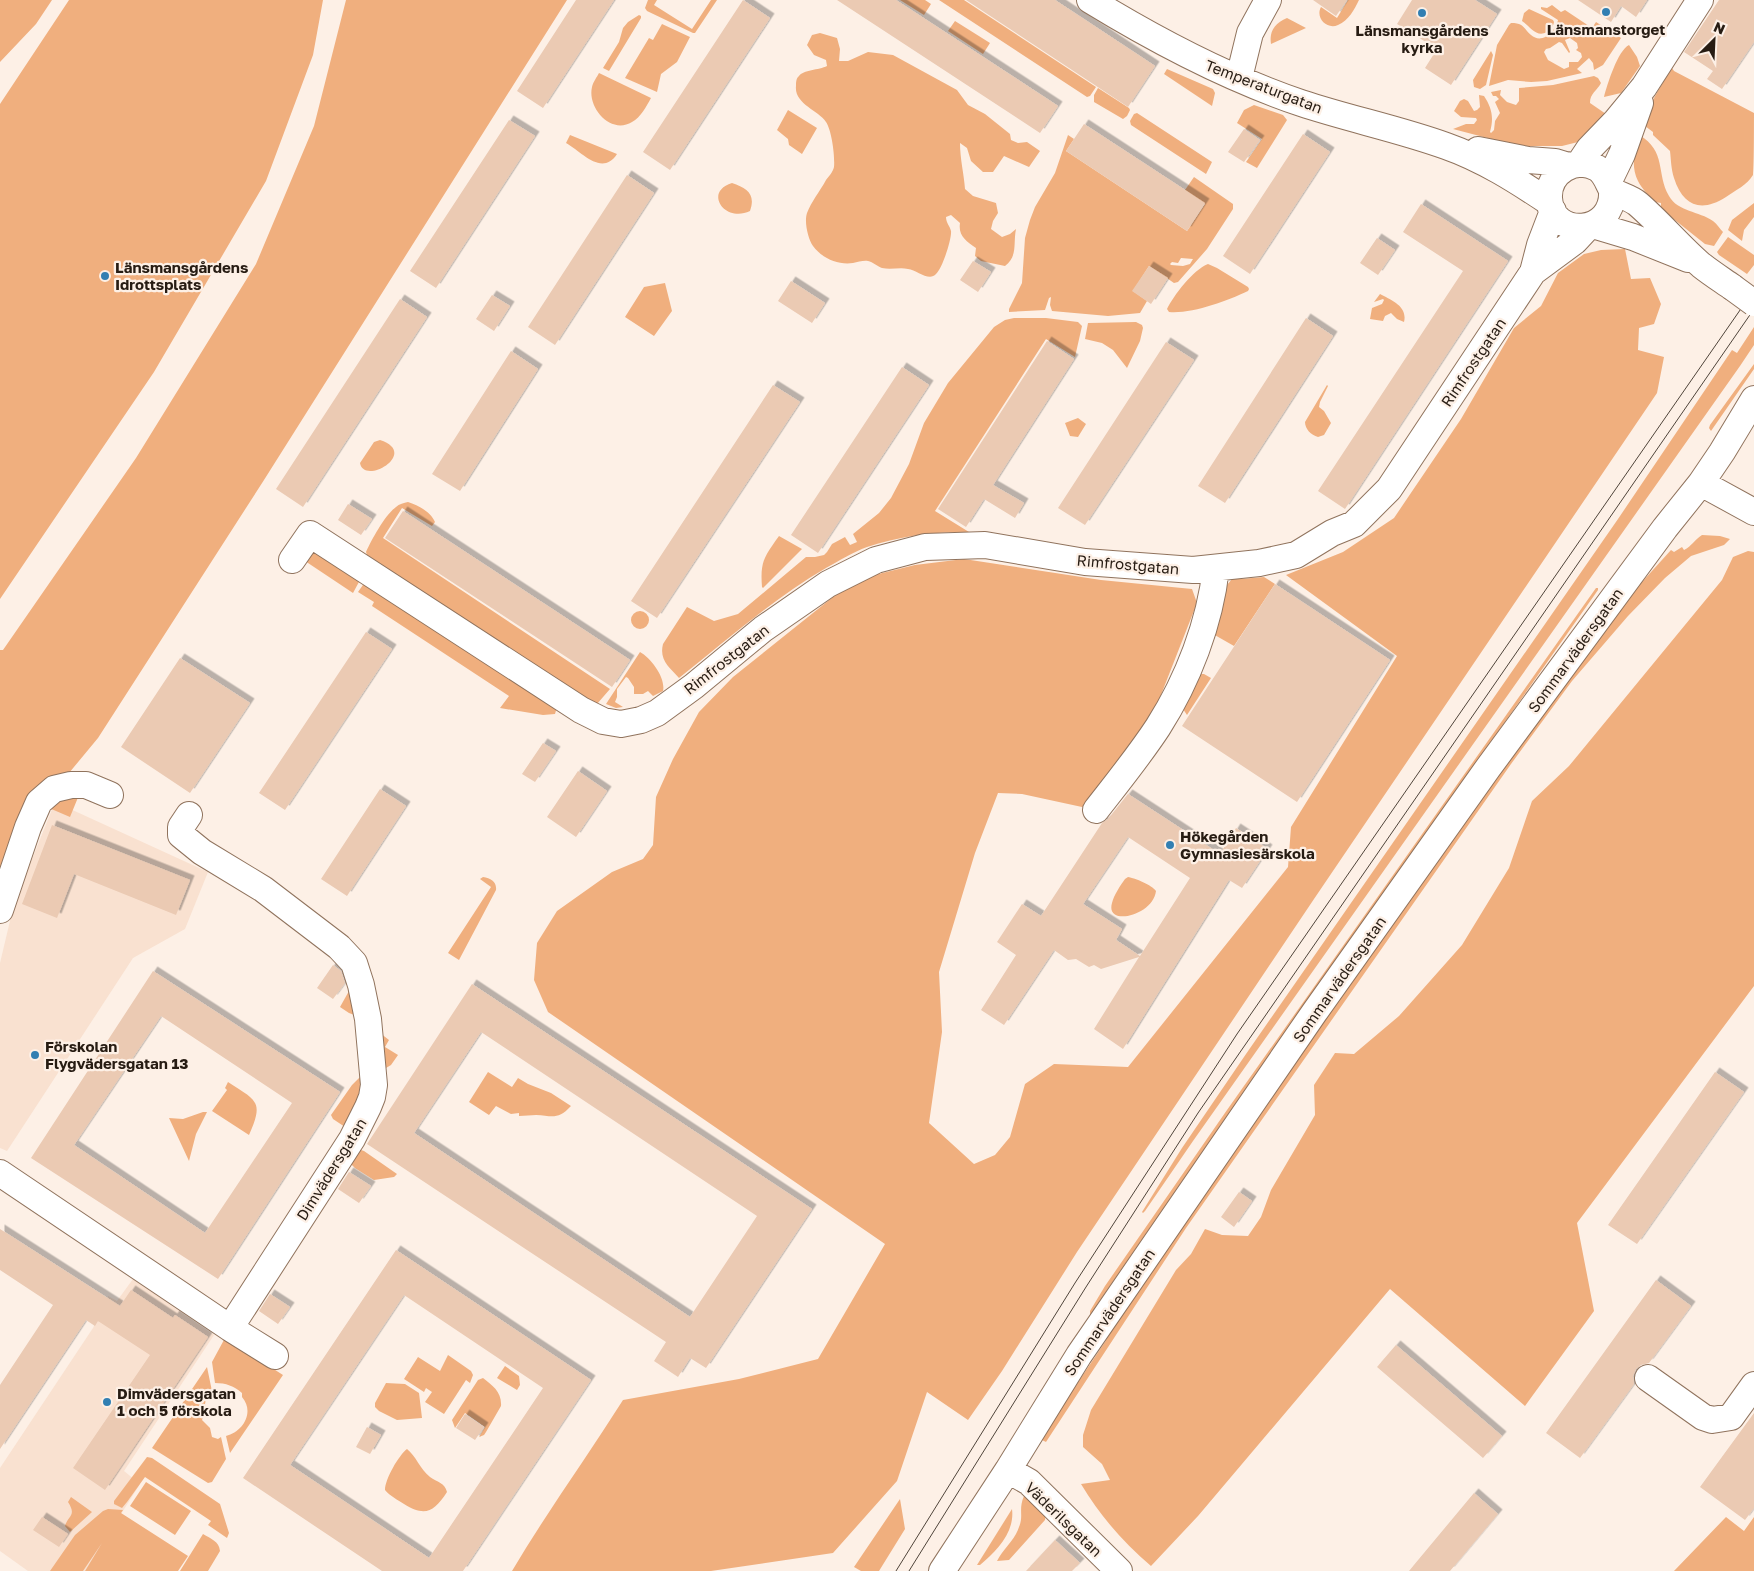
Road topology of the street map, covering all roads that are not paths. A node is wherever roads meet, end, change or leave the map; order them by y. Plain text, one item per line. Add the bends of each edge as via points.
1 (1090, 0) edge
2 (1268, 0) edge
3 (1700, 0) edge
4 (1239, 78) junction
5 (1644, 87) junction
6 (1448, 146) junction
7 (1573, 165) junction
8 (1610, 185) junction
9 (1551, 206) junction
10 (1590, 226) junction
11 (1700, 264) junction
12 (1533, 272) junction
13 (1754, 303) edge
14 (1754, 399) edge
15 (1701, 483) junction
16 (1754, 512) edge
17 (292, 560) dead end
18 (1216, 568) junction
19 (110, 795) dead end
20 (1096, 810) dead end
21 (189, 815) dead end
22 (0, 910) edge
23 (0, 1173) edge
24 (230, 1328) junction
25 (275, 1356) dead end
26 (1648, 1378) dead end
27 (1754, 1385) edge
28 (1008, 1470) junction
29 (942, 1571) edge
30 (1119, 1571) edge

1 - 4 street, Temperaturgatan via 1157,40
2 - 4 street via 1250,33
3 - 5 street
4 - 6 street, Temperaturgatan via 1302,103
5 - 7 street
5 - 8 street
6 - 7 street, Temperaturgatan
6 - 9 street, Temperaturgatan via 1498,169
7 - 8 street, Temperaturgatan via 1596,168
7 - 9 street via 1559,172 1553,180 1549,191
8 - 10 street via 1612,201 1608,211
8 - 11 street, Temperaturgatan via 1637,202
9 - 10 street, Temperaturgatan via 1568,225
9 - 12 street, Rimfrostgatan
10 - 11 street, Temperaturgatan via 1633,237
10 - 12 street, Rimfrostgatan
11 - 13 street, Temperaturgatan, bridge
12 - 18 street, Rimfrostgatan via 1376,505 1354,524 1296,555
14 - 15 street, Sommarvädersgatan
15 - 16 street
15 - 28 street, Sommarvädersgatan via 1488,768 1314,1013 1079,1355
17 - 18 street, Rimfrostgatan via 310,534 581,710 621,724 657,713 763,629 828,584 876,560 908,551 934,546 985,545 1119,566
18 - 20 street via 1201,634 1176,695 1139,754
19 - 22 street via 86,785 71,784 54,788 39,802
21 - 24 street, Dimvädersgatan via 180,835 263,889 339,947 354,963 368,1019 374,1085 372,1097 352,1139
23 - 24 street
24 - 25 street
26 - 27 street via 1712,1420 1731,1417
28 - 29 street, Sommarvädersgatan
28 - 30 street, Väderilsgatan via 1029,1482

